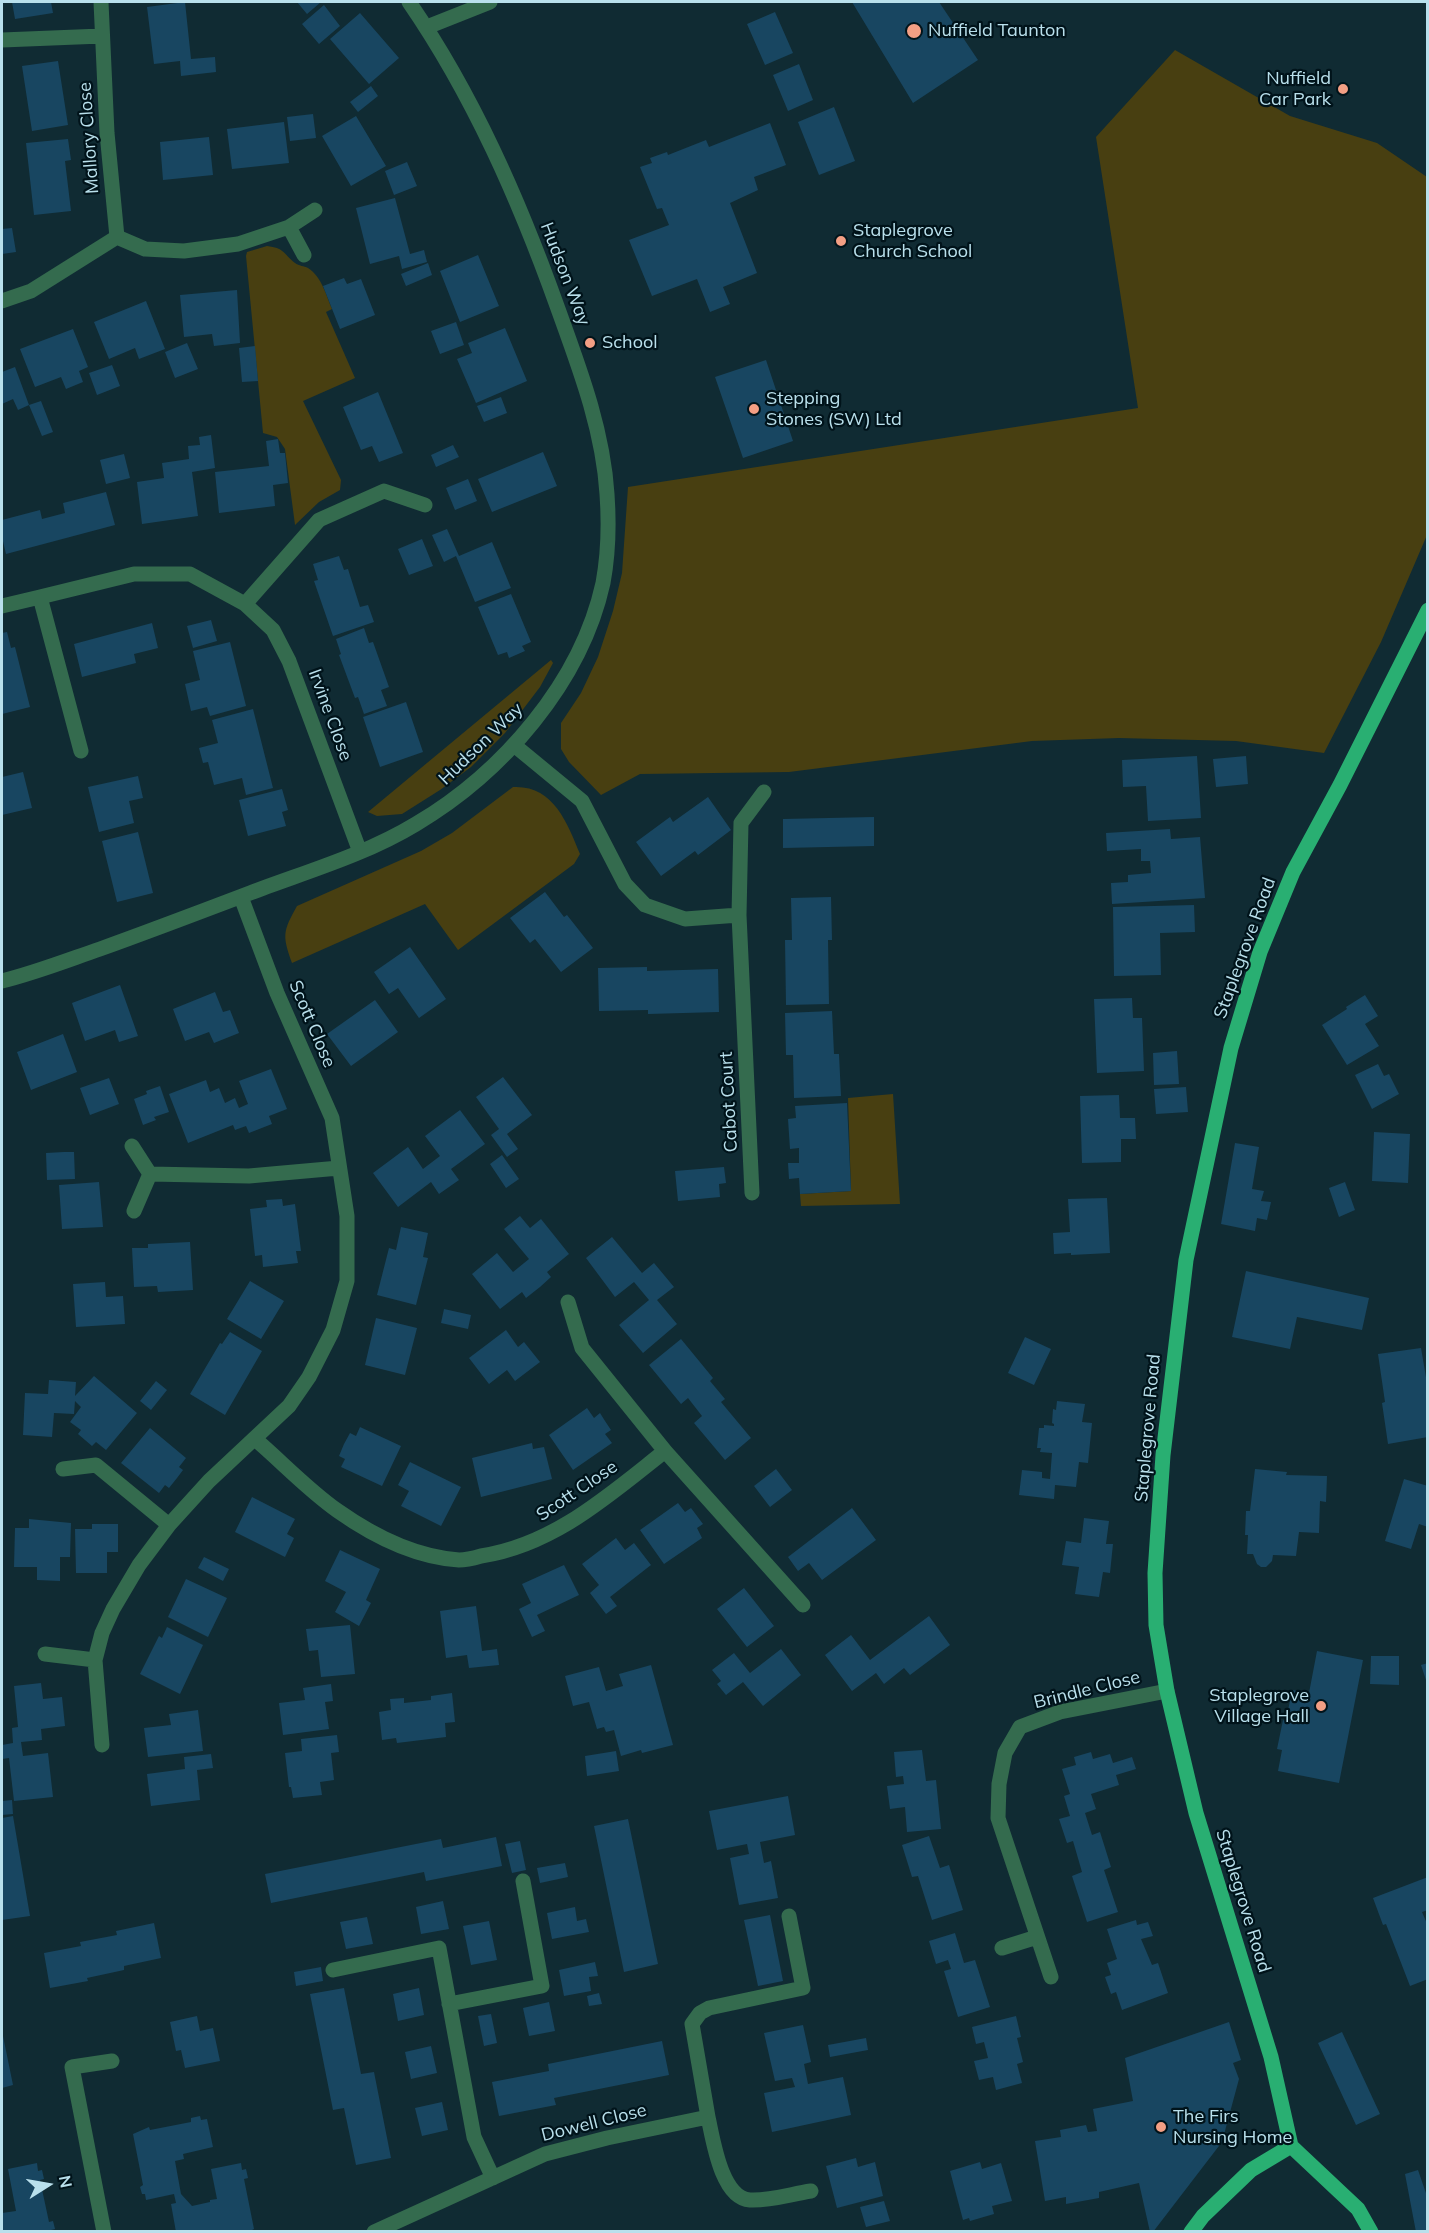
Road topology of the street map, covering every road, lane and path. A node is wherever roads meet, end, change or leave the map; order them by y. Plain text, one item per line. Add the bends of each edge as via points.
1 (101, 2) edge
2 (409, 2) edge
3 (490, 2) edge
4 (427, 27) junction
5 (102, 36) junction
6 (2, 40) edge
7 (315, 210) dead end
8 (289, 227) junction
9 (117, 237) junction
10 (304, 255) dead end
11 (2, 301) edge
12 (425, 505) dead end
13 (40, 597) junction
14 (244, 604) junction
15 (2, 606) edge
16 (1428, 610) edge
17 (514, 745) junction
18 (81, 752) dead end
19 (764, 792) dead end
20 (360, 852) junction
21 (241, 897) junction
22 (739, 915) junction
23 (2, 981) edge
24 (132, 1146) dead end
25 (339, 1168) junction
26 (150, 1174) junction
27 (752, 1193) dead end
28 (134, 1211) dead end
29 (568, 1302) dead end
30 (255, 1439) junction
31 (665, 1451) junction
32 (63, 1469) dead end
33 (169, 1525) junction
34 (802, 1605) dead end
35 (45, 1653) dead end
36 (95, 1660) junction
37 (1167, 1691) junction
38 (102, 1745) dead end
39 (523, 1881) dead end
40 (789, 1916) dead end
41 (1037, 1937) junction
42 (1002, 1948) dead end
43 (333, 1970) dead end
44 (1051, 1977) dead end
45 (449, 2004) junction
46 (112, 2061) dead end
47 (708, 2117) junction
48 (1291, 2146) junction
49 (493, 2178) junction
50 (811, 2191) dead end
51 (104, 2232) edge
52 (374, 2232) edge
53 (1191, 2232) edge
54 (1371, 2232) edge

1 - 5 street, Mallory Close
2 - 4 street, Hudson Way
3 - 4 street
4 - 17 street, Hudson Way via 459,80 521,212 584,381 603,461 607,515 603,583 583,642 562,681
5 - 6 street
5 - 9 street, Mallory Close
7 - 8 street
8 - 9 street via 238,244 184,251 145,249
8 - 10 street
9 - 11 street via 31,291
12 - 14 street via 384,490 319,520
13 - 14 street, Irvine Close via 134,574 190,574
13 - 15 street, Irvine Close
13 - 18 street
14 - 20 street, Irvine Close via 273,630 289,661
16 - 37 main road, Staplegrove Road via 1293,872 1260,952 1231,1048 1186,1260 1163,1455 1155,1572 1156,1625
17 - 20 street, Hudson Way via 461,793 424,819
17 - 22 street via 582,801 625,884 645,906 685,919
19 - 22 street, Cabot Court via 741,823
20 - 21 street, Hudson Way
21 - 23 street, Hudson Way
21 - 25 street, Scott Close via 277,993 332,1118
22 - 27 street, Cabot Court
24 - 26 street
25 - 26 street via 249,1176
25 - 30 street, Scott Close via 347,1216 347,1281 333,1329 289,1406
26 - 28 street
29 - 31 street via 582,1348
30 - 31 street, Scott Close via 336,1510 377,1536 424,1553 460,1560 498,1554 545,1537 586,1512
30 - 33 street, Scott Close
31 - 34 street
32 - 33 street via 96,1465
33 - 36 street, Scott Close via 113,1609
35 - 36 street
36 - 38 street, Scott Close
37 - 41 street, Brindle Close via 1060,1712 1020,1727 1005,1753 998,1818
37 - 48 main road, Staplegrove Road via 1196,1813 1271,2057
39 - 45 street via 542,1986
40 - 47 street via 803,1988 709,2008 692,2024
41 - 42 street
41 - 44 street, Brindle Close
43 - 45 street via 439,1948
45 - 49 street via 474,2136
46 - 51 street via 72,2067
47 - 49 street, Dowell Close via 545,2154
47 - 50 street via 719,2167 735,2193 747,2200
48 - 53 main road via 1251,2170
48 - 54 main road via 1358,2209
49 - 52 street, Dowell Close

